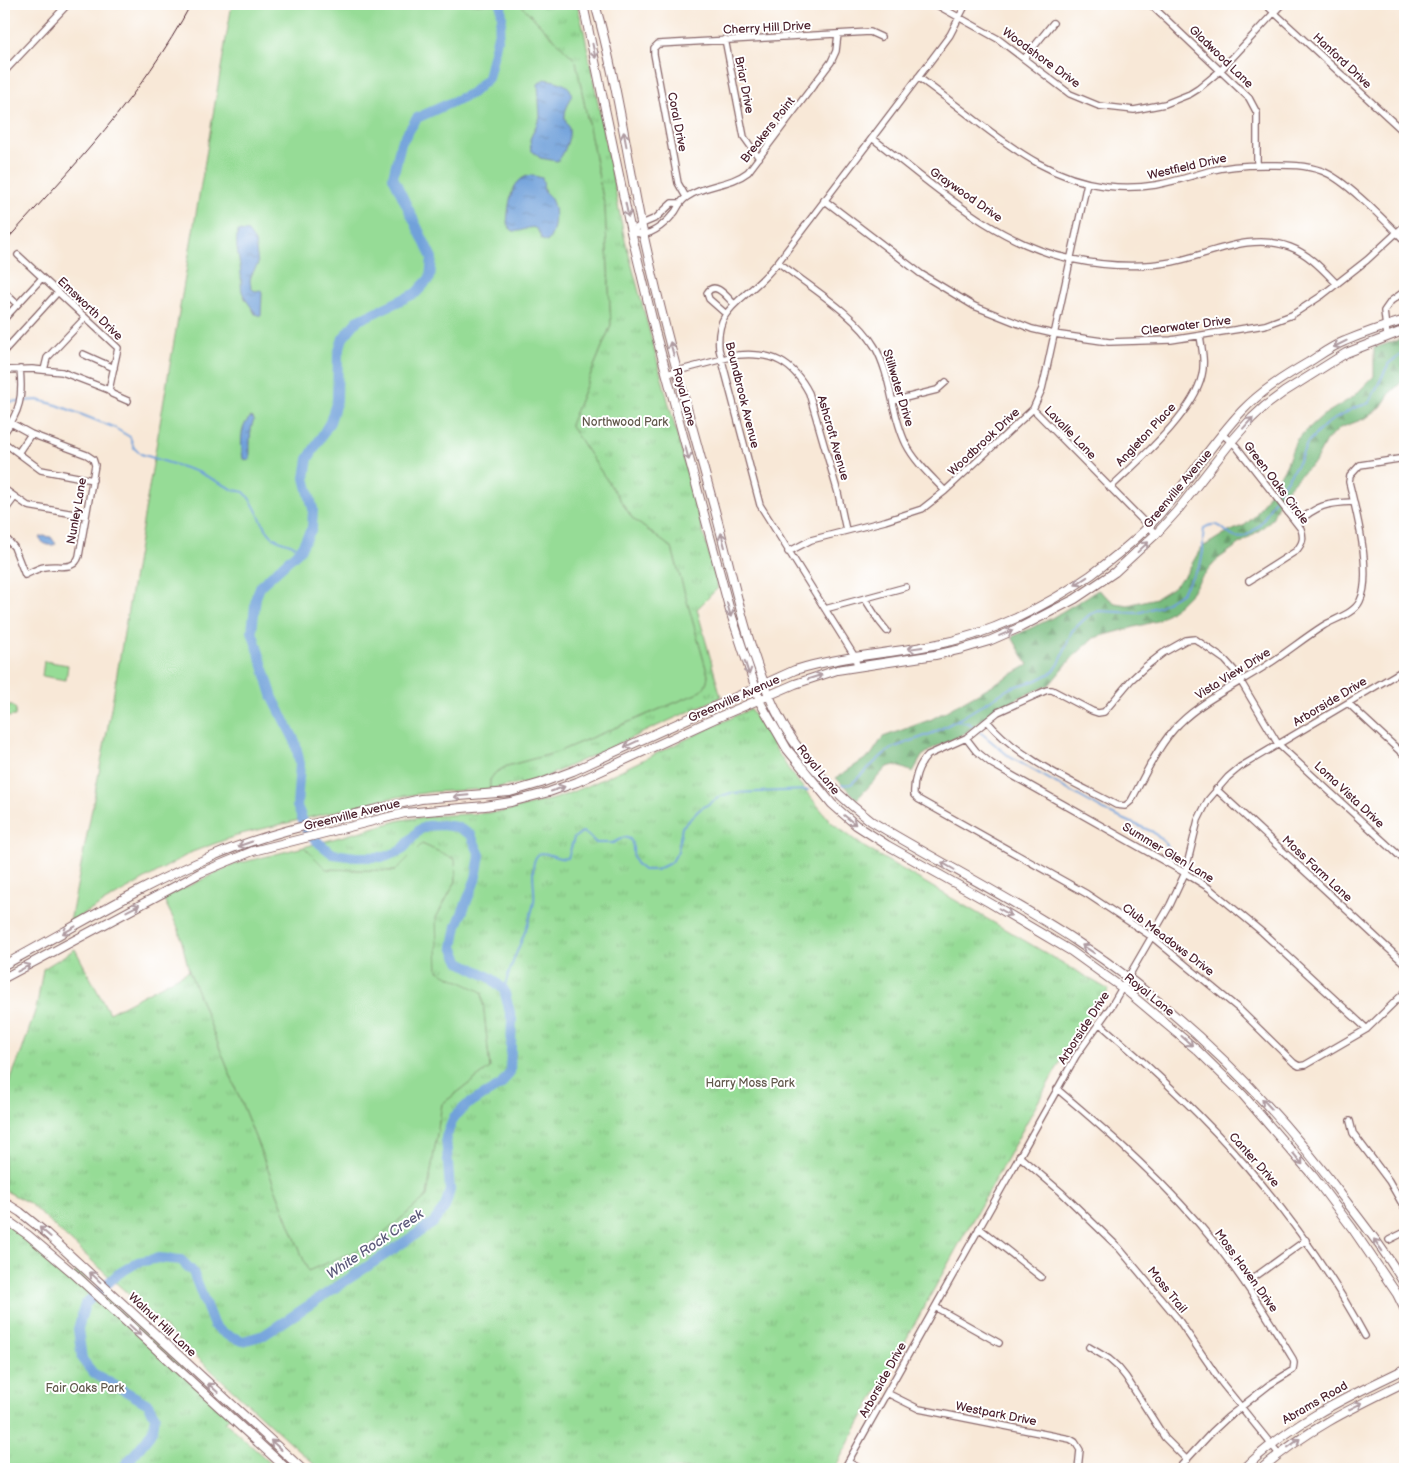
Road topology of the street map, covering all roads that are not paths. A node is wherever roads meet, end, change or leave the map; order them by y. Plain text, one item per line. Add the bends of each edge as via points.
1 (68, 4) edge
2 (583, 4) edge
3 (595, 4) edge
4 (935, 4) edge
5 (966, 4) edge
6 (1150, 4) edge
7 (1266, 4) edge
8 (1282, 4) edge
9 (1274, 12) junction
10 (960, 17) junction
11 (1053, 23) dead end
12 (838, 34) junction
13 (881, 38) dead end
14 (725, 39) junction
15 (654, 48) joint
16 (1024, 60) junction
17 (1221, 70) junction
18 (4, 72) edge
19 (918, 77) junction
20 (1405, 133) edge
21 (872, 138) junction
22 (759, 158) junction
23 (1257, 165) junction
24 (1087, 182) junction
25 (686, 197) junction
26 (824, 200) junction
27 (680, 202) junction
28 (642, 224) junction
29 (1405, 224) edge
30 (631, 232) junction
31 (1397, 233) junction
32 (644, 234) junction
33 (1405, 241) edge
34 (18, 255) dead end
35 (1070, 259) junction
36 (778, 262) junction
37 (42, 278) junction
38 (1337, 284) junction
39 (1405, 291) edge
40 (4, 292) edge
41 (58, 292) junction
42 (18, 304) junction
43 (734, 304) junction
44 (726, 314) junction
45 (85, 318) junction
46 (4, 319) edge
47 (1405, 320) edge
48 (1385, 326) junction
49 (1405, 330) edge
50 (1054, 334) junction
51 (1200, 336) junction
52 (1387, 336) junction
53 (4, 351) edge
54 (83, 354) dead end
55 (721, 360) junction
56 (114, 368) junction
57 (4, 370) edge
58 (20, 370) junction
59 (44, 370) junction
60 (678, 371) junction
61 (666, 374) junction
62 (946, 382) dead end
63 (109, 390) junction
64 (128, 401) dead end
65 (893, 401) junction
66 (1033, 409) junction
67 (12, 422) junction
68 (4, 433) edge
69 (31, 434) junction
70 (1222, 434) junction
71 (1231, 442) junction
72 (6, 444) dead end
73 (18, 453) junction
74 (1405, 458) edge
75 (92, 480) junction
76 (1110, 488) junction
77 (4, 489) edge
78 (945, 491) junction
79 (15, 497) junction
80 (1354, 502) junction
81 (4, 512) edge
82 (86, 516) junction
83 (1296, 523) junction
84 (1148, 526) junction
85 (846, 530) junction
86 (1156, 534) junction
87 (4, 536) edge
88 (788, 552) junction
89 (1248, 581) dead end
90 (906, 587) dead end
91 (865, 599) junction
92 (1037, 607) junction
93 (825, 609) junction
94 (1042, 617) junction
95 (888, 630) dead end
96 (986, 630) junction
97 (989, 641) junction
98 (933, 645) junction
99 (935, 656) junction
100 (855, 657) junction
101 (857, 666) junction
102 (1405, 669) edge
103 (1241, 682) junction
104 (764, 683) junction
105 (754, 687) junction
106 (769, 695) junction
107 (759, 699) junction
108 (1348, 703) junction
109 (987, 721) junction
110 (652, 735) junction
111 (966, 738) junction
112 (1278, 744) junction
113 (656, 746) junction
114 (1405, 756) edge
115 (825, 779) junction
116 (816, 786) junction
117 (1216, 789) junction
118 (208, 858) junction
119 (1405, 861) edge
120 (213, 866) junction
121 (1185, 873) junction
122 (157, 881) junction
123 (163, 892) junction
124 (109, 908) junction
125 (114, 918) junction
126 (1152, 937) junction
127 (1405, 964) edge
128 (4, 965) edge
129 (5, 975) edge
130 (1128, 977) junction
131 (1122, 987) junction
132 (1405, 992) edge
133 (1099, 1023) junction
134 (1367, 1029) junction
135 (1057, 1089) junction
136 (1350, 1121) dead end
137 (1019, 1156) junction
138 (4, 1202) edge
139 (1405, 1209) edge
140 (4, 1218) edge
141 (979, 1228) junction
142 (1405, 1232) edge
143 (1306, 1240) junction
144 (1389, 1240) dead end
145 (1041, 1277) dead end
146 (1245, 1284) junction
147 (1405, 1285) edge
148 (935, 1307) junction
149 (1405, 1310) edge
150 (1365, 1336) dead end
151 (999, 1343) dead end
152 (1089, 1347) dead end
153 (1405, 1369) edge
154 (1405, 1382) edge
155 (887, 1393) junction
156 (1240, 1406) junction
157 (1272, 1444) junction
158 (1279, 1454) junction
159 (1187, 1460) junction
160 (848, 1462) junction
161 (287, 1469) edge
162 (302, 1469) edge
163 (844, 1469) edge
164 (861, 1469) edge
165 (1078, 1469) edge
166 (1178, 1469) edge
167 (1244, 1469) edge
168 (1261, 1469) edge

1 - 18 street
2 -> 30 main road, Royal Lane
28 -> 3 main road, Royal Lane
4 - 10 street, Woodshore Drive
5 - 10 street, Boundbrook Avenue
6 - 17 street, Gladwood Lane
7 - 9 street, Hanford Drive
8 - 9 street, Woodshore Drive
9 - 17 street, Woodshore Drive
9 - 20 street, Hanford Drive
10 - 16 street, Woodshore Drive via 993,36
10 - 19 street, Boundbrook Avenue
11 - 16 street
12 - 13 street, Cherry Hill Drive via 870,32
12 - 14 street, Cherry Hill Drive
12 - 22 street, Breakers Point via 831,62
14 - 15 street, Cherry Hill Drive via 663,43
14 - 22 street, Briar Drive via 741,128
15 - 25 street, Coral Drive via 678,183
16 - 17 street, Woodshore Drive via 1070,94 1109,108 1134,110 1184,97
17 - 23 street, Gladwood Lane via 1253,104 1258,122
19 - 21 street, Boundbrook Avenue
19 - 24 street, Westfield Drive via 1037,164
21 - 26 street, Boundbrook Avenue
21 - 35 street, Graywood Drive via 985,223 1023,243
22 - 25 street, Breakers Point via 742,177
23 - 24 street, Westfield Drive via 1222,168 1155,186 1131,188
23 - 31 street, Westfield Drive via 1294,165 1324,171 1346,186
24 - 35 street, Woodbrook Drive
25 - 27 street, Breakers Point
26 - 36 street, Boundbrook Avenue
26 - 50 street, Clearwater Drive via 941,288 992,314
27 - 28 street, Breakers Point via 672,203 656,218
27 - 32 street, Breakers Point via 666,221
28 - 30 street, Breakers Point
28 - 32 main road, Royal Lane
29 - 31 street, Clearwater Drive
30 - 32 street
30 - 61 main road, Royal Lane
31 - 33 street, Westfield Drive
31 - 38 street, Clearwater Drive
60 -> 32 main road, Royal Lane
34 - 37 street, Emsworth Drive
35 - 38 street, Graywood Drive via 1122,265 1146,264 1196,257 1238,243 1265,242 1290,246 1301,252
35 - 50 street, Woodbrook Drive
36 - 43 street, Boundbrook Avenue
36 - 65 street, Stillwater Drive via 850,318 869,337 880,359
37 - 41 street, Emsworth Drive
37 - 42 street
38 - 51 street, Clearwater Drive via 1307,306 1279,320
39 - 48 street via 1386,306
40 - 42 street
41 - 45 street, Emsworth Drive
41 - 53 street
42 - 46 street
43 - 44 street, Boundbrook Avenue
43 - 44 street via 717,288 709,289 709,299
44 - 55 street, Boundbrook Avenue via 718,339
45 - 56 street, Emsworth Drive via 118,348
45 - 59 street via 48,358
47 - 48 main road, Greenville Avenue
48 - 52 street
48 -> 70 main road, Greenville Avenue via 1335,346 1284,377 1254,400
49 - 52 main road, Greenville Avenue
50 - 51 street, Clearwater Drive via 1131,342
50 - 66 street, Woodbrook Drive via 1042,389
51 - 76 street, Angleton Place via 1203,367 1192,398 1161,437
71 -> 52 main road, Greenville Avenue via 1252,418 1284,392 1346,353
54 - 56 street
55 - 60 street, Ashcroft Avenue
55 - 85 street, Ashcroft Avenue via 738,355 765,355 786,364 803,380 838,493
55 - 88 street, Boundbrook Avenue via 760,505
56 - 63 street, Emsworth Drive
57 - 58 street
58 - 59 street
58 - 67 street via 21,393
59 - 63 street via 62,372
60 - 61 street, Ashcroft Avenue
104 -> 60 main road, Royal Lane
61 -> 105 main road, Royal Lane via 730,612
62 - 65 street via 937,390
63 - 64 street
65 - 78 street, Stillwater Drive via 906,443
66 - 76 street, Lavalle Lane
66 - 78 street, Woodbrook Drive
67 - 68 street
67 - 69 street, Nunley Lane
69 - 73 street
69 - 75 street, Nunley Lane via 93,459
70 - 71 street, Green Oaks Circle
70 - 84 main road, Greenville Avenue
71 - 83 street, Green Oaks Circle
71 - 86 main road, Greenville Avenue
72 - 73 street
73 - 75 street via 41,470
74 - 80 street, Vista View Drive via 1360,465 1355,469 1350,476
75 - 82 street, Nunley Lane
76 - 84 street, Lavalle Lane
77 - 79 street
78 - 85 street, Woodbrook Drive via 915,512
79 - 81 street
79 - 82 street via 28,506
80 - 83 street via 1323,505 1310,510
80 - 103 street, Vista View Drive via 1364,566 1364,586 1359,604
82 - 87 street, Nunley Lane via 78,562 68,567 44,567 26,575 14,547
83 - 89 street, Green Oaks Circle via 1301,528 1302,545
84 - 86 street, Lavalle Lane
84 -> 92 main road, Greenville Avenue via 1091,574
85 - 88 street, Woodbrook Drive via 811,540
94 -> 86 main road, Greenville Avenue via 1116,572
88 - 93 street, Boundbrook Avenue
90 - 91 street
91 - 93 street
91 - 95 street
92 - 94 main road
92 - 96 main road, Greenville Avenue
93 - 100 street, Boundbrook Avenue
97 -> 94 main road, Greenville Avenue
96 - 97 main road
96 - 98 main road, Greenville Avenue
97 - 99 main road, Greenville Avenue
98 - 99 main road
98 -> 100 main road, Greenville Avenue
99 - 101 main road, Greenville Avenue
100 - 101 street, Boundbrook Avenue
100 - 104 main road, Greenville Avenue via 795,670
106 -> 101 main road, Greenville Avenue
102 - 108 street, Arborside Drive
103 - 109 street, Loma Vista Drive via 1225,660 1190,638 1145,667 1104,712 1092,711 1047,690 998,712
103 - 109 street, Vista View Drive via 1179,723 1168,735 1131,801 1125,806 1116,805 1024,755
103 - 112 street, Loma Vista Drive
104 - 105 main road, Greenville Avenue
104 - 106 main road, Royal Lane
105 - 107 main road, Royal Lane
105 - 110 main road, Greenville Avenue
106 - 107 main road, Greenville Avenue
106 - 115 main road, Royal Lane via 791,737
107 - 113 main road, Greenville Avenue
107 - 116 main road, Royal Lane via 786,749
108 - 112 street, Arborside Drive
108 - 114 street
109 - 111 street
110 - 113 main road
110 -> 118 main road, Greenville Avenue via 557,777 510,792 421,799 284,832
111 - 121 street, Summer Glen Lane via 992,764
111 - 126 street, Club Meadows Drive via 924,759 916,774 914,795 1087,894
112 - 117 street, Arborside Drive via 1240,767
112 - 119 street, Loma Vista Drive
120 -> 113 main road, Greenville Avenue via 253,851 404,813 512,802 566,786
115 - 116 main road
130 -> 115 main road, Royal Lane via 1063,933 871,820
116 -> 131 main road, Royal Lane via 844,816 869,834 1043,933
117 - 121 street, Arborside Drive via 1198,820
117 - 127 street, Moss Farm Lane
118 - 120 main road
118 - 122 main road, Greenville Avenue
120 - 123 main road, Greenville Avenue
121 - 126 street, Arborside Drive
121 - 134 street, Summer Glen Lane via 1209,888 1262,932
122 - 123 main road
122 - 124 main road, Greenville Avenue
125 -> 123 main road, Greenville Avenue
124 - 125 main road
124 -> 128 main road, Greenville Avenue
129 -> 125 main road, Greenville Avenue
126 - 130 street, Arborside Drive
126 - 134 street, Club Meadows Drive via 1213,986 1299,1066 1306,1066
130 - 131 street, Arborside Drive
147 -> 130 main road, Royal Lane via 1337,1188 1271,1108 1194,1031
131 - 133 street, Arborside Drive
131 -> 149 main road, Royal Lane via 1216,1068 1278,1134 1338,1208
132 - 134 street, Club Meadows Drive
133 - 135 street, Arborside Drive
133 - 143 street, Canter Drive via 1208,1124 1267,1189
135 - 137 street, Arborside Drive
135 - 146 street, Moss Haven Drive via 1162,1184 1215,1243
136 - 139 street via 1353,1133 1389,1181
137 - 141 street, Arborside Drive
137 - 156 street, Moss Trail via 1119,1248 1178,1319
162 -> 138 main road, Walnut Hill Lane via 81,1264 31,1220
140 -> 161 main road, Walnut Hill Lane via 73,1273
141 - 145 street
141 - 148 street, Arborside Drive
142 - 144 street
143 - 146 street
143 - 150 street, Canter Drive
146 - 156 street, Moss Haven Drive via 1285,1345 1294,1367
148 - 151 street
148 - 155 street, Arborside Drive
152 - 159 street via 1118,1367 1165,1438
153 - 157 main road, Abrams Road via 1326,1408
158 -> 154 main road, Abrams Road via 1319,1426
155 - 160 street, Arborside Drive
155 - 165 street, Westpark Drive via 919,1408 1070,1439 1080,1450
156 - 157 street, Moss Trail
156 - 159 street, Moss Haven Drive
157 - 158 street, Moss Trail
157 - 167 main road, Abrams Road
158 - 168 main road, Abrams Road
159 - 166 street, Moss Haven Drive
160 - 163 street, Arborside Drive
160 - 164 street

